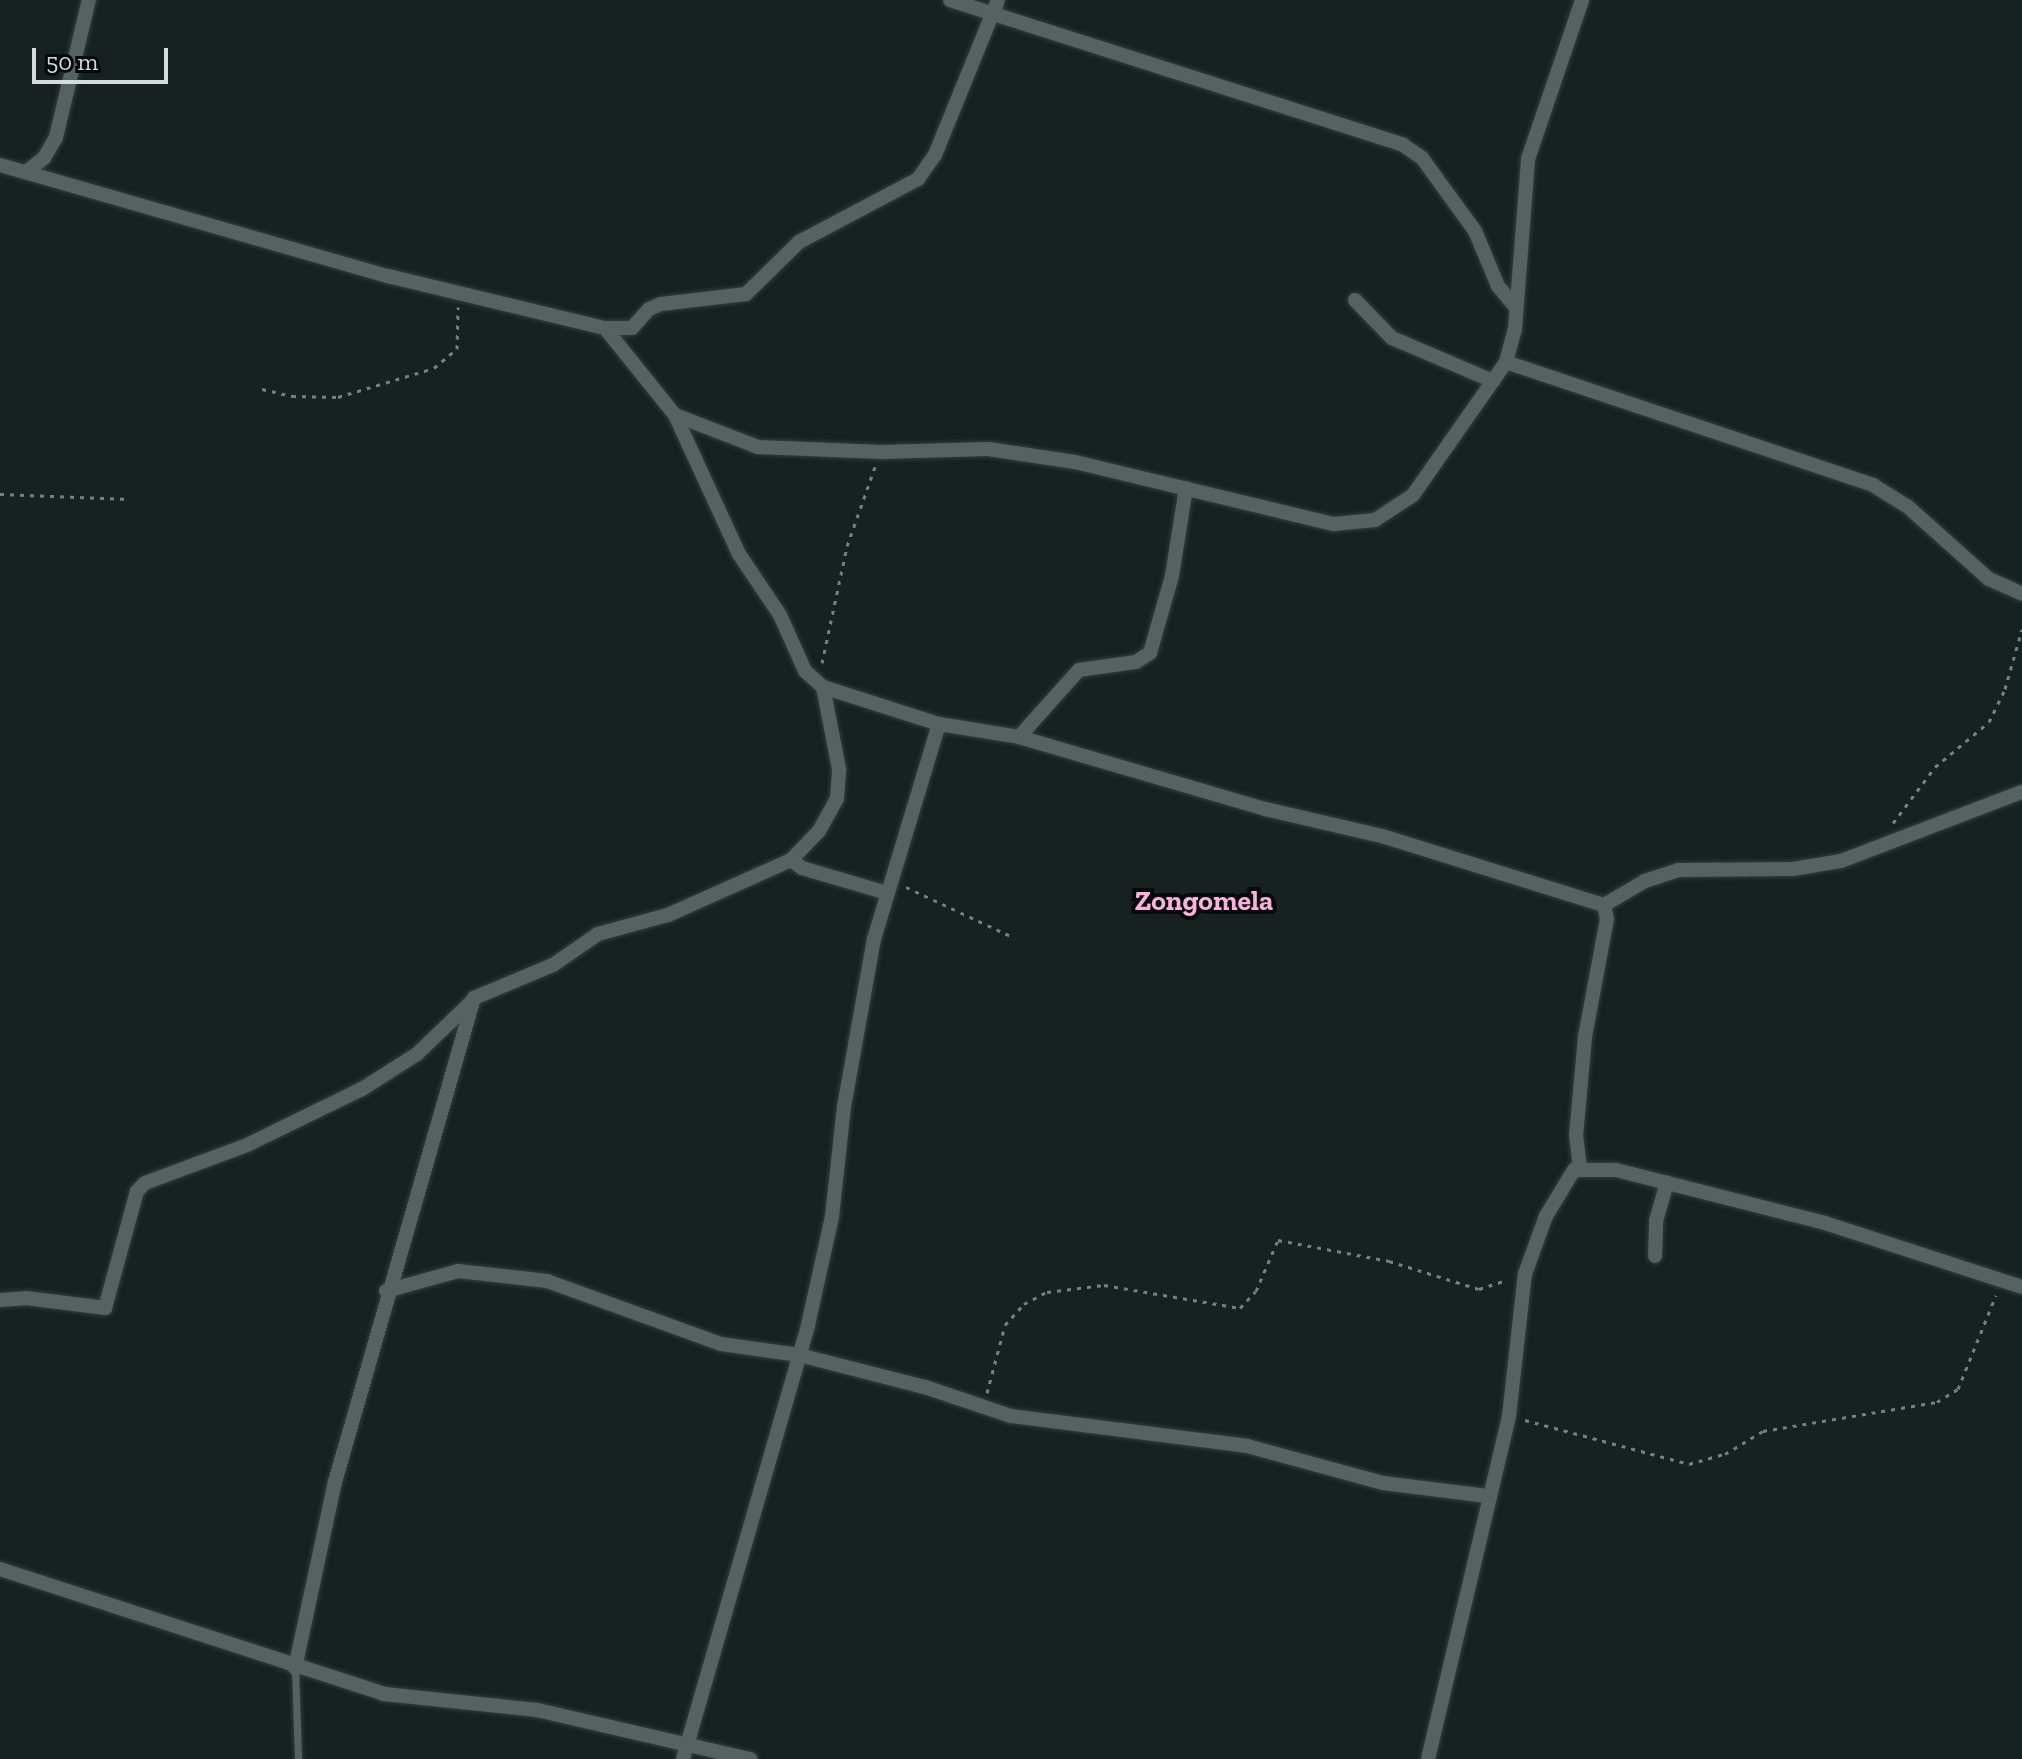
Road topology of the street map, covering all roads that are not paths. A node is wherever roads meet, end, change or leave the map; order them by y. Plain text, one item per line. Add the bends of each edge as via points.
1 (89, 0) edge
2 (950, 0) edge
3 (1582, 0) edge
4 (995, 6) edge
5 (0, 165) edge
6 (26, 172) junction
7 (1355, 300) dead end
8 (1514, 305) junction
9 (605, 328) junction
10 (1506, 362) junction
11 (1493, 381) junction
12 (675, 415) junction
13 (1186, 488) junction
14 (2022, 594) edge
15 (819, 684) junction
16 (939, 724) junction
17 (1019, 737) junction
18 (2022, 792) edge
19 (791, 860) junction
20 (889, 887) junction
21 (1604, 905) junction
22 (474, 998) junction
23 (1580, 1167) junction
24 (1667, 1183) junction
25 (1655, 1256) dead end
26 (2022, 1287) edge
27 (386, 1291) junction
28 (0, 1300) edge
29 (799, 1355) junction
30 (1487, 1496) junction
31 (0, 1569) edge
32 (295, 1668) junction
33 (684, 1752) edge
34 (298, 1759) edge
35 (750, 1759) edge
36 (1428, 1759) edge

1 - 6 street via 56,137 44,158
2 - 4 street
3 - 8 street via 1528,159
4 - 8 street via 1403,145 1422,158 1475,231 1498,286
4 - 9 street via 935,155 918,179 799,242 746,294 661,304 632,328
5 - 6 street
6 - 9 street
7 - 11 street via 1392,338
8 - 10 street via 1515,329
9 - 12 street
10 - 11 street
10 - 14 street via 1873,485 1907,506 1989,579
11 - 13 street via 1413,495 1375,520 1334,524
12 - 13 street via 758,447 988,449 1075,462
12 - 15 street via 739,554
13 - 17 street via 1172,576 1150,653 1136,662 1079,670
15 - 16 street
15 - 19 street via 839,769 837,799 819,831
16 - 17 street
16 - 20 street
17 - 21 street via 1265,809 1382,836
18 - 21 street via 1876,850 1793,869 1678,870 1645,881
19 - 20 street via 802,868
19 - 22 street via 668,915 598,934 553,965
20 - 29 street via 858,1019 832,1217
21 - 23 street via 1607,919 1585,1037 1576,1135
22 - 27 street
22 - 28 street via 417,1054 362,1089 247,1145 145,1183 137,1191 105,1308
23 - 24 street
23 - 30 street via 1560,1189 1528,1261 1509,1416
24 - 25 street via 1656,1221
24 - 26 street via 1825,1223
27 - 29 street via 458,1271 522,1277 572,1288 721,1344
27 - 32 street via 335,1482
29 - 30 street via 925,1387 1015,1417 1247,1446 1383,1483
29 - 33 street
30 - 36 street
31 - 32 street
32 - 33 street via 384,1694 537,1710
32 - 34 lane
33 - 35 street

